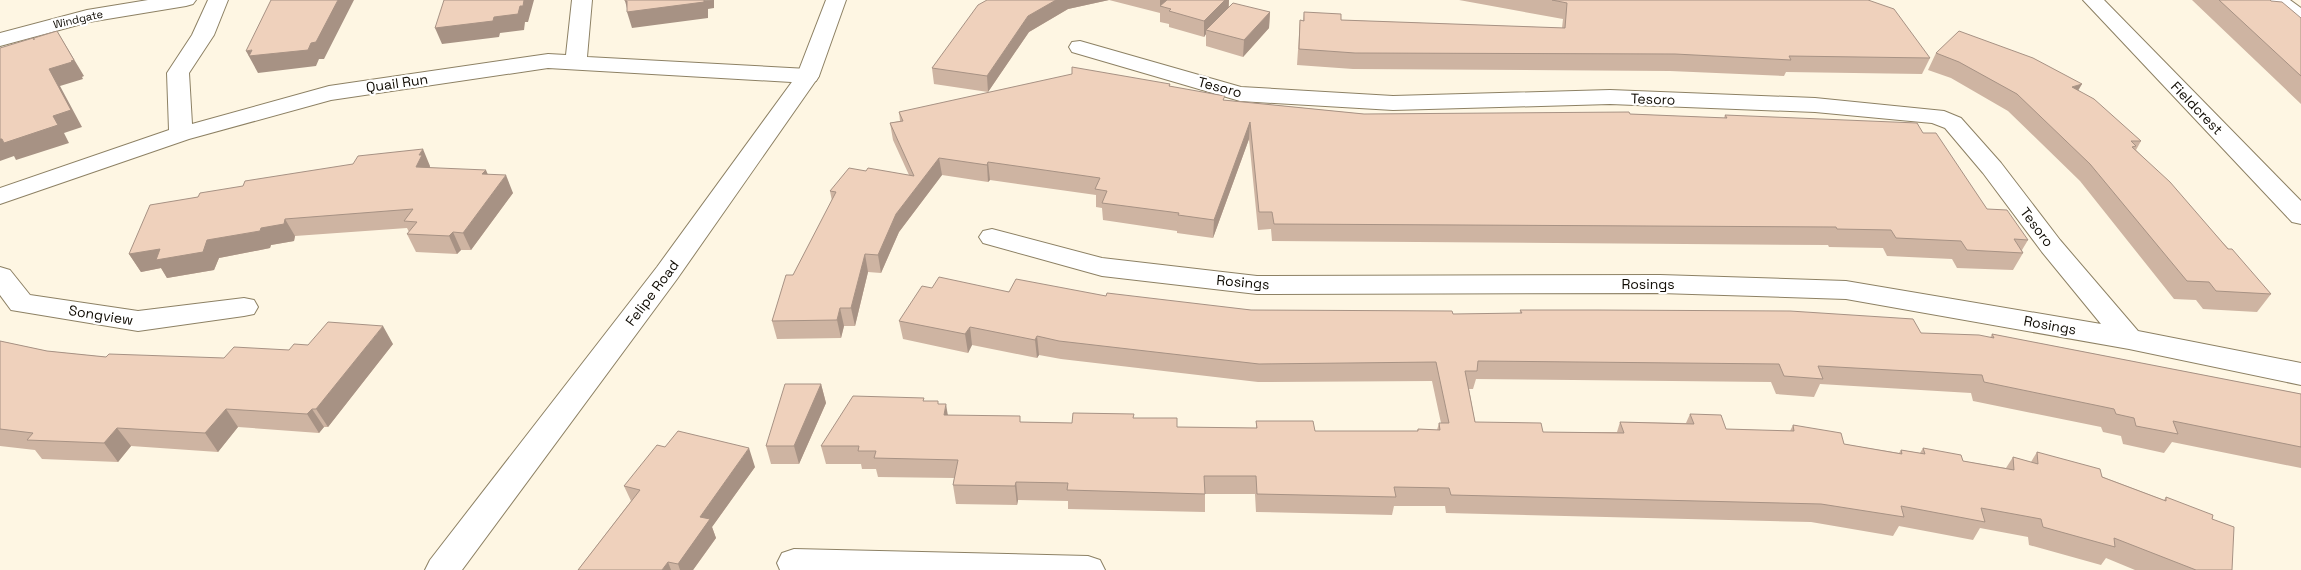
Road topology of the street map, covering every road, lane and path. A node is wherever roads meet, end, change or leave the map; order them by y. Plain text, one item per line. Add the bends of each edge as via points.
1 (186, 0) edge
2 (218, 0) edge
3 (582, 0) edge
4 (836, 0) edge
5 (2093, 0) edge
6 (2277, 0) edge
7 (2301, 18) edge
8 (0, 40) edge
9 (1080, 47) dead end
10 (576, 62) junction
11 (808, 76) junction
12 (181, 134) junction
13 (0, 196) edge
14 (2301, 216) edge
15 (992, 236) dead end
16 (0, 276) edge
17 (244, 307) dead end
18 (2129, 339) junction
19 (2301, 374) edge
20 (794, 563) dead end
21 (442, 570) edge
22 (1088, 570) edge

1 - 8 street, Windgate via 87,16
2 - 12 street via 203,35 178,73
3 - 10 street
4 - 11 street, Felipe Road
5 - 14 street, Fieldcrest
6 - 7 street
9 - 18 street, Tesoro via 1240,94 1393,103 1610,97 1815,105 1936,116 1953,123 1992,168 2051,246
10 - 11 street, Quail Run
10 - 12 street, Quail Run via 548,61 329,93
11 - 21 street, Felipe Road via 668,272
12 - 13 street, Quail Run
15 - 18 street, Rosings via 1102,267 1257,285 1660,284 1846,290
16 - 17 street, Songview via 21,302 138,321
18 - 19 street, Rosings
20 - 22 street

